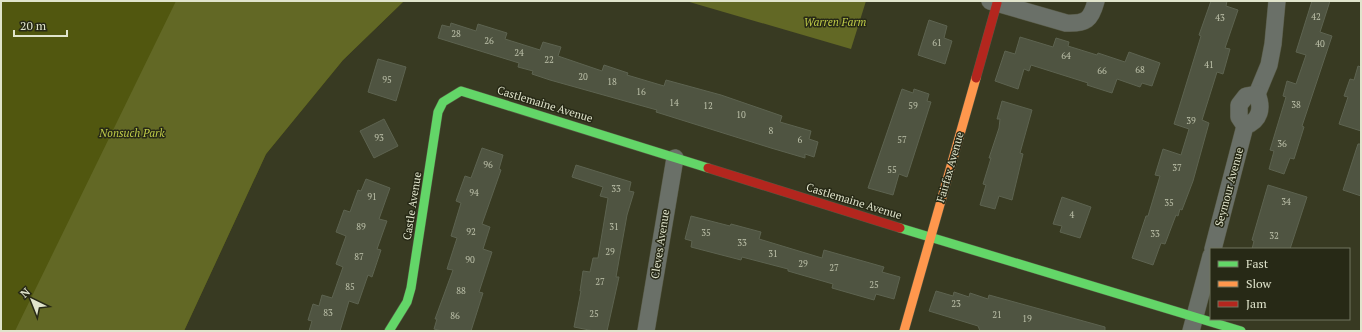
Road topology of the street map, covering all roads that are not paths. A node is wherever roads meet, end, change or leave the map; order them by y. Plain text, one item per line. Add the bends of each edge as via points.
1 (1096, 1) edge
2 (1276, 1) edge
3 (993, 2) edge
4 (461, 90) joint
5 (675, 158) junction
6 (930, 237) junction
7 (1213, 248) edge
8 (1210, 260) edge
9 (1193, 324) edge
10 (389, 331) edge
11 (646, 331) edge
12 (904, 331) edge
13 (1241, 331) edge

1 - 3 street, Fairfax Avenue via 1092,15 1086,21 1076,24
2 - 7 street, Seymour Avenue via 1269,65 1257,94 1246,96 1239,105 1239,117 1245,126
3 - 6 street, Fairfax Avenue
4 - 5 street, Castlemaine Avenue
4 - 10 street, Castle Avenue via 443,102 438,112 408,302
5 - 6 street, Castlemaine Avenue
5 - 11 street, Cleves Avenue
6 - 9 street, Castlemaine Avenue
6 - 12 street, Fairfax Avenue
8 - 9 street
9 - 13 street, Castlemaine Avenue

